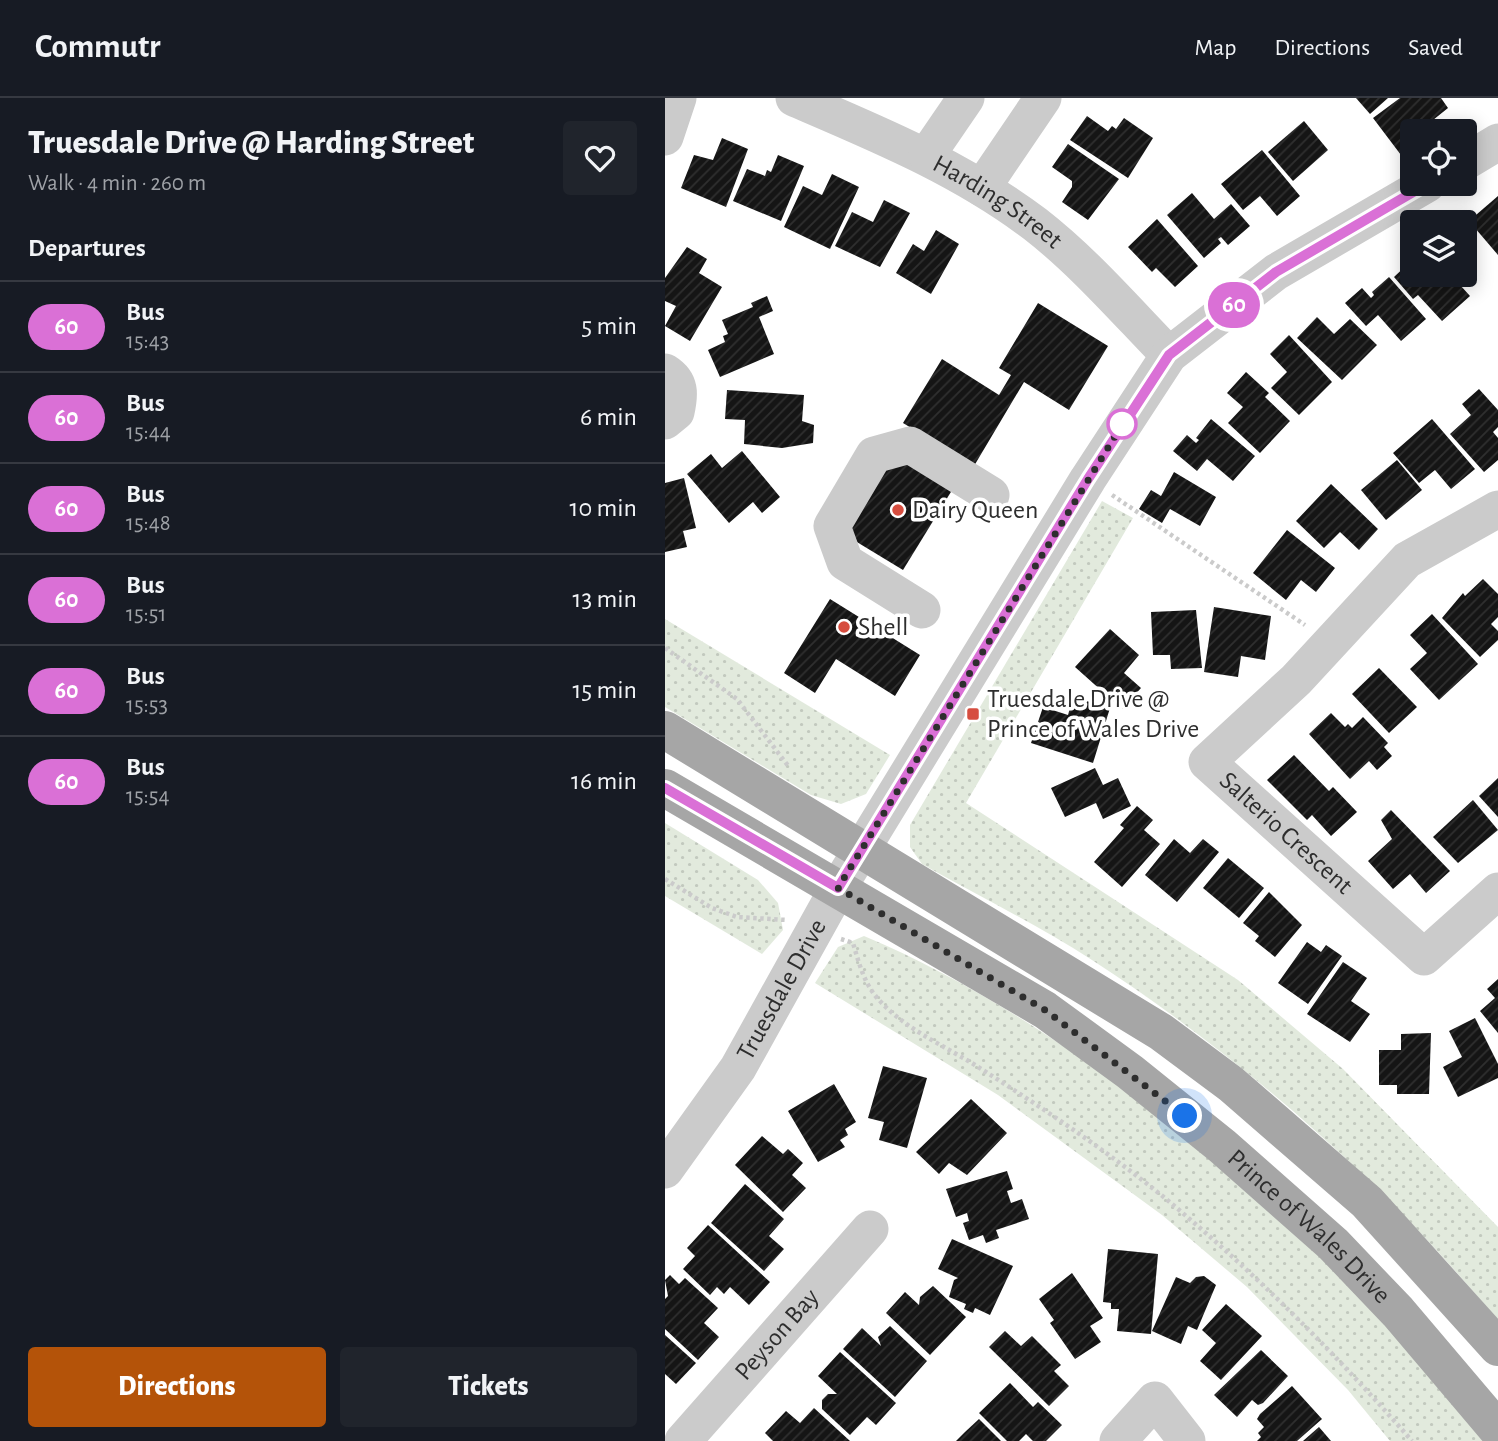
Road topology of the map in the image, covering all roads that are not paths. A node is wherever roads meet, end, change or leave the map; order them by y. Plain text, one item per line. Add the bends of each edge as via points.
1 (678, 98) edge
2 (794, 98) edge
3 (966, 98) edge
4 (1043, 98) edge
5 (665, 138) edge
6 (1498, 142) edge
7 (1477, 155) edge
8 (927, 156) junction
9 (982, 188) junction
10 (1406, 196) edge
11 (1169, 355) junction
12 (665, 372) edge
13 (665, 421) edge
14 (991, 495) dead end
15 (1498, 509) edge
16 (922, 610) dead end
17 (665, 730) edge
18 (665, 788) edge
19 (862, 849) junction
20 (838, 888) junction
21 (1498, 891) edge
22 (665, 1170) edge
23 (870, 1229) dead end
24 (1498, 1347) edge
25 (1498, 1430) edge
26 (683, 1441) edge
27 (1118, 1441) edge
28 (1187, 1441) edge

1 - 5 street
2 - 8 street, Harding Street
3 - 8 street
4 - 9 street
6 - 7 street
8 - 9 street, Harding Street
9 - 11 street, Harding Street via 1072,256
10 - 11 street, Truesdale Drive via 1276,272
11 - 19 street, Truesdale Drive
12 - 13 street via 674,377 680,392 676,412
14 - 16 street via 909,445 874,455 832,526 845,562
15 - 21 street, Salterio Crescent via 1407,560 1296,680 1207,761 1424,957
17 - 19 main road, Prince of Wales Drive
18 - 20 main road, Prince of Wales Drive
19 - 20 street, Truesdale Drive
19 - 24 main road, Prince of Wales Drive via 1161,1032 1231,1084 1367,1202
20 - 22 street, Truesdale Drive via 738,1068
20 - 25 main road, Prince of Wales Drive via 1045,1010 1222,1146 1333,1244
23 - 26 street, Peyson Bay
27 - 28 street via 1155,1401

